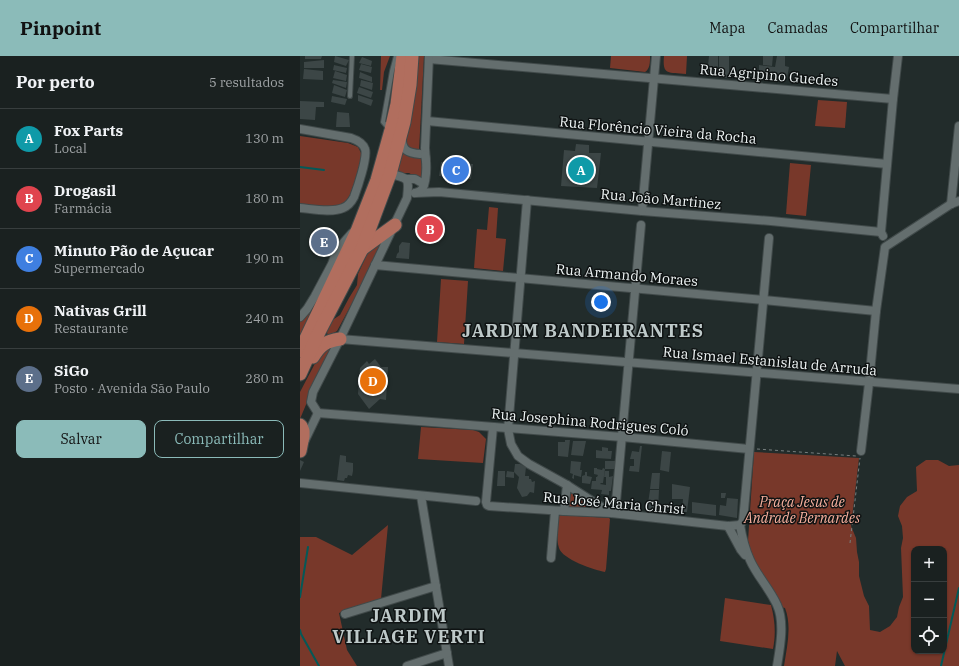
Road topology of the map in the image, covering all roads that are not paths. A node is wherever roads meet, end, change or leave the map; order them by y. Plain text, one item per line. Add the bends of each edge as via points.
1 (352, 56) edge
2 (396, 56) edge
3 (403, 56) edge
4 (412, 56) edge
5 (656, 56) edge
6 (898, 56) edge
7 (429, 57) edge
8 (654, 78) junction
9 (350, 96) dead end
10 (893, 99) junction
11 (427, 121) junction
12 (404, 122) junction
13 (959, 126) edge
14 (300, 129) edge
15 (391, 130) junction
16 (648, 142) junction
17 (423, 151) junction
18 (887, 164) junction
19 (390, 174) junction
20 (407, 179) junction
21 (377, 180) junction
22 (421, 186) junction
23 (439, 192) junction
24 (407, 198) junction
25 (527, 200) junction
26 (959, 200) edge
27 (951, 204) junction
28 (300, 208) edge
29 (366, 208) junction
30 (642, 211) junction
31 (395, 225) junction
32 (641, 225) dead end
33 (769, 238) dead end
34 (362, 249) junction
35 (375, 265) junction
36 (520, 278) junction
37 (636, 288) junction
38 (764, 300) junction
39 (876, 311) junction
40 (300, 317) edge
41 (340, 338) junction
42 (300, 351) edge
43 (515, 352) junction
44 (629, 362) junction
45 (756, 374) junction
46 (300, 375) edge
47 (869, 383) junction
48 (959, 389) edge
49 (318, 413) junction
50 (300, 425) edge
51 (493, 428) junction
52 (508, 429) junction
53 (622, 438) junction
54 (749, 449) junction
55 (300, 451) edge
56 (861, 453) road end
57 (300, 484) edge
58 (567, 485) junction
59 (421, 496) junction
60 (476, 501) dead end
61 (555, 511) junction
62 (564, 511) junction
63 (611, 513) junction
64 (740, 525) junction
65 (728, 526) junction
66 (551, 558) dead end
67 (750, 561) junction
68 (436, 586) junction
69 (345, 614) dead end
70 (447, 653) junction
71 (407, 666) edge
72 (449, 666) edge
73 (778, 666) edge

1 - 9 lane
2 - 15 lane via 383,122
3 - 15 main road
4 - 12 main road
5 - 8 street
6 - 10 street
7 - 8 street, Rua Agripino Guedes
7 - 11 street
8 - 10 street, Rua Agripino Guedes
8 - 16 street
10 - 18 street
11 - 16 street, Rua Florêncio Vieira da Rocha
11 - 17 street
12 - 17 street via 403,147 411,153
12 - 19 main road
13 - 27 street
14 - 28 street via 351,138 361,143 366,150 353,198 348,205 337,210
15 - 21 main road
16 - 18 street, Rua Florêncio Vieira da Rocha
16 - 30 street
17 - 22 street via 426,161
18 - 30 street, Rua João Martinez via 882,234 771,221
19 - 20 street
19 - 21 main road via 383,175
19 - 34 main road
20 - 22 street via 415,179
20 - 24 street
21 - 29 main road
22 - 23 street, Rua João Martinez
22 - 23 street via 426,183
22 - 24 street
23 - 25 street, Rua João Martinez
24 - 31 street
25 - 30 street, Rua João Martinez
25 - 36 street
26 - 27 street
27 - 39 street via 885,247
29 - 40 street via 352,233 337,250 315,296
29 - 42 main road
31 - 34 main road
31 - 35 street
32 - 37 street
33 - 38 street
34 - 46 main road
35 - 36 street, Rua Armando Moraes
35 - 41 street
36 - 37 street, Rua Armando Moraes
36 - 43 street
37 - 38 street, Rua Armando Moraes
37 - 44 street
38 - 39 street, Rua Armando Moraes
38 - 45 street
39 - 47 street
41 - 43 street, Rua Ismael Estanislau de Arruda
41 - 46 main road via 331,340 318,349
41 - 49 street via 313,392 311,402
43 - 44 street, Rua Ismael Estanislau de Arruda
43 - 52 street
44 - 45 street, Rua Ismael Estanislau de Arruda
44 - 53 street
45 - 47 street, Rua Ismael Estanislau de Arruda
45 - 54 street
47 - 48 street, Rua Ismael Estanislau de Arruda
47 - 56 street
49 - 51 street, Rua Josephina Rodrigues Coló
49 - 55 street
50 - 55 main road via 303,431
51 - 52 street, Rua Josephina Rodrigues Coló
51 - 61 street, Rua José Maria Christ via 487,505
52 - 53 street, Rua Josephina Rodrigues Coló
52 - 58 street via 511,444 518,456
53 - 54 street, Rua Josephina Rodrigues Coló
53 - 63 street via 616,502
54 - 64 street via 743,521
57 - 59 street
58 - 62 street
58 - 63 street
59 - 60 street
59 - 68 street
61 - 62 street, Rua José Maria Christ
61 - 66 street
62 - 63 street, Rua José Maria Christ
63 - 65 street, Rua José Maria Christ
64 - 65 street, Rua José Maria Christ
64 - 67 street
65 - 67 street
67 - 73 street via 777,606 781,634
68 - 69 street
68 - 70 street
70 - 71 street
70 - 72 street

